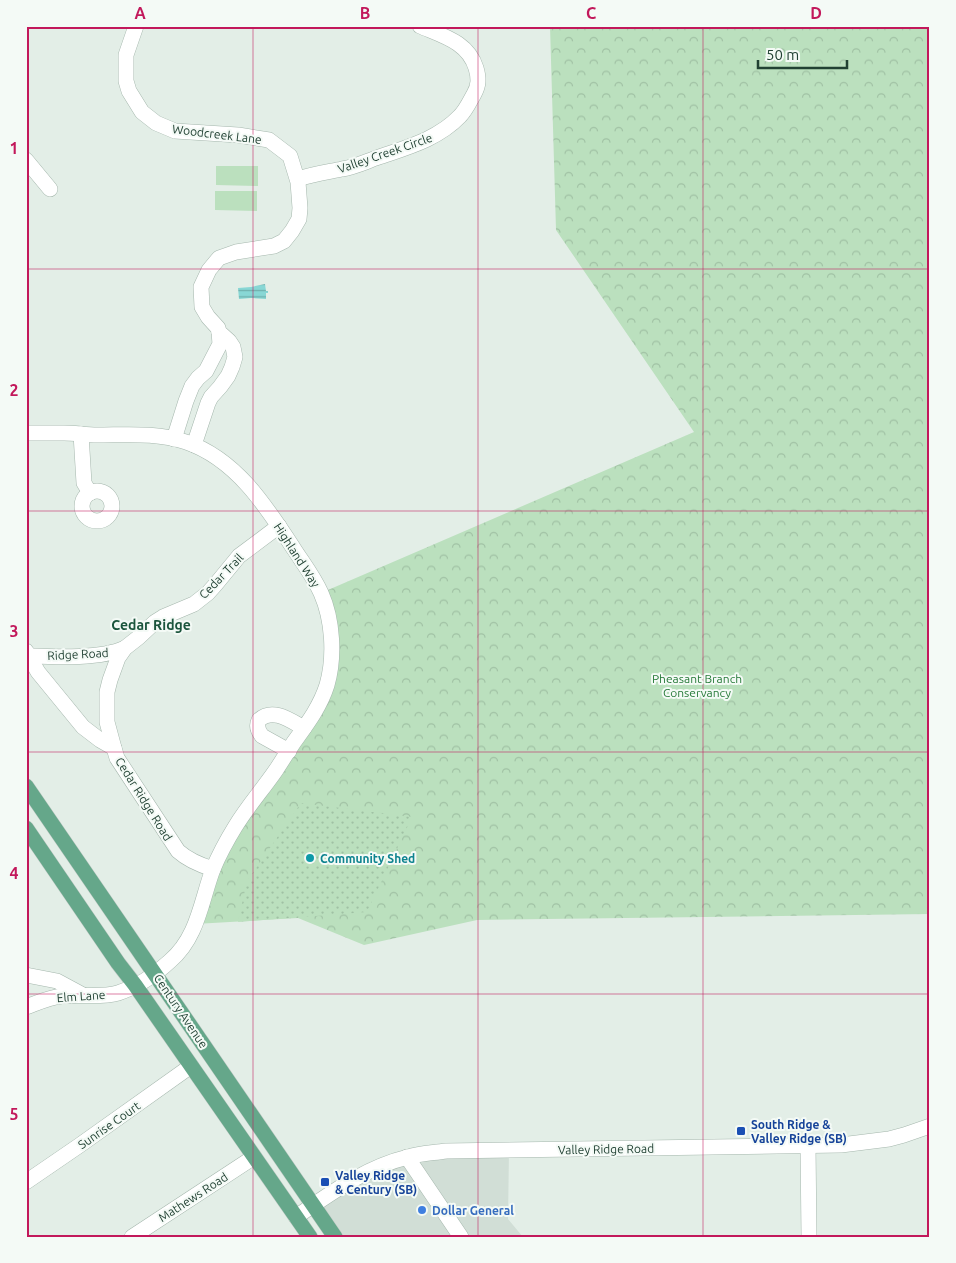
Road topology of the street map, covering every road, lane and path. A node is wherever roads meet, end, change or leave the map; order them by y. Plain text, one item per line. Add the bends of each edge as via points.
1 (136, 26) edge
2 (420, 26) edge
3 (26, 160) edge
4 (298, 179) junction
5 (50, 188) dead end
6 (219, 332) junction
7 (26, 433) edge
8 (81, 434) junction
9 (174, 439) junction
10 (194, 445) junction
11 (90, 493) dead end
12 (279, 526) junction
13 (125, 648) junction
14 (28, 654) edge
15 (304, 728) junction
16 (114, 748) junction
17 (289, 751) junction
18 (26, 786) edge
19 (26, 828) edge
20 (213, 870) junction
21 (154, 973) junction
22 (26, 975) edge
23 (135, 985) junction
24 (84, 995) junction
25 (26, 1008) edge
26 (191, 1066) junction
27 (930, 1126) edge
28 (808, 1145) junction
29 (407, 1156) junction
30 (254, 1157) junction
31 (26, 1182) edge
32 (313, 1205) junction
33 (296, 1218) junction
34 (132, 1237) edge
35 (310, 1237) edge
36 (335, 1237) edge
37 (461, 1237) edge
38 (810, 1237) edge

1 - 4 street, Woodcreek Lane via 126,55 126,81 129,92 147,117 175,131 238,134 269,140 290,156
2 - 4 street, Valley Creek Circle via 462,46 472,59 479,76 477,89 461,115 429,139 345,169
3 - 5 street
4 - 6 street, Woodcreek Lane via 299,219 284,240 274,246 219,258 209,270 201,287 202,307
6 - 9 street via 220,344 206,371 192,386
6 - 10 street, Woodcreek Lane via 233,347 233,362 228,376 208,403
7 - 8 street, Highland Way
8 - 9 street, Highland Way via 155,435
8 - 11 street via 84,483
9 - 10 street, Highland Way
10 - 12 street, Highland Way via 235,471
12 - 13 street, Cedar Trail via 239,556 208,593 194,604 155,622
12 - 15 street, Highland Way via 321,592 332,641 328,683
13 - 14 street, Ridge Road via 104,654 60,657
13 - 16 street, Cedar Trail via 118,658 107,692 107,722
14 - 16 street, Cedar Ridge Road via 38,672 83,727
15 - 17 street, Highland Way
15 - 17 street via 276,714 259,720 258,730 262,736
16 - 20 street, Cedar Ridge Road via 117,758 178,851
17 - 20 street, Highland Way via 234,828
18 - 21 main road, Century Avenue
19 - 23 main road, Century Avenue
20 - 21 street, Highland Way via 188,940 170,962
21 - 23 street, Highland Way
21 - 32 main road, Century Avenue
22 - 24 street via 58,981
23 - 24 street, Elm Lane via 117,993
23 - 26 main road, Century Avenue
24 - 25 street, Elm Lane via 56,997
26 - 30 main road, Century Avenue
26 - 31 street, Sunrise Court
27 - 28 street, Valley Ridge Road via 881,1140
28 - 29 street, Valley Ridge Road via 446,1151
28 - 38 street
29 - 32 street, Valley Ridge Road via 367,1171
29 - 37 street
30 - 33 main road, Century Avenue
30 - 34 street, Mathews Road
32 - 33 street, Valley Ridge Road
32 - 36 main road, Century Avenue
33 - 35 main road, Century Avenue

